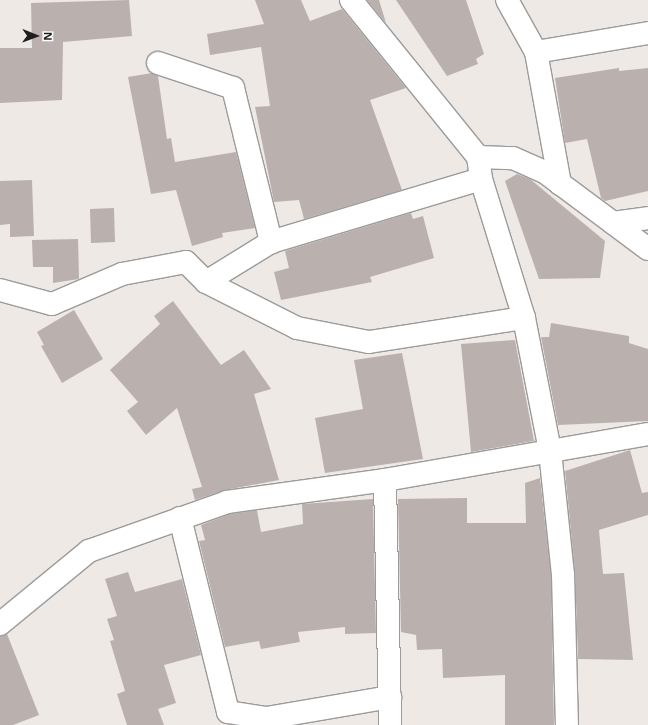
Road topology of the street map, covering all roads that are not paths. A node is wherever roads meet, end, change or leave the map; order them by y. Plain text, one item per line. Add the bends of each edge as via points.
1 (351, 0) edge
2 (507, 0) edge
3 (648, 34) edge
4 (536, 52) junction
5 (158, 63) dead end
6 (478, 157) junction
7 (481, 179) junction
8 (560, 184) junction
9 (648, 218) edge
10 (613, 223) junction
11 (271, 242) junction
12 (648, 249) edge
13 (206, 282) junction
14 (0, 290) edge
15 (524, 318) junction
16 (648, 434) edge
17 (550, 451) junction
18 (385, 480) junction
19 (180, 518) junction
20 (0, 624) edge
21 (390, 697) junction
22 (390, 725) edge
23 (567, 725) edge

1 - 6 street
2 - 4 street
3 - 4 street
4 - 8 street
5 - 11 street via 233,88
6 - 7 street
6 - 8 street via 513,158 546,173
7 - 11 street
7 - 15 street
8 - 10 street
9 - 10 street
10 - 12 street
11 - 13 street
13 - 14 street via 186,262 122,274 52,304
13 - 15 street via 297,328 370,342
15 - 17 street
16 - 17 street
17 - 18 street
17 - 23 street via 563,574
18 - 19 street via 227,502
18 - 21 street
19 - 20 street via 89,551
19 - 21 street via 228,712 267,718
21 - 22 street

